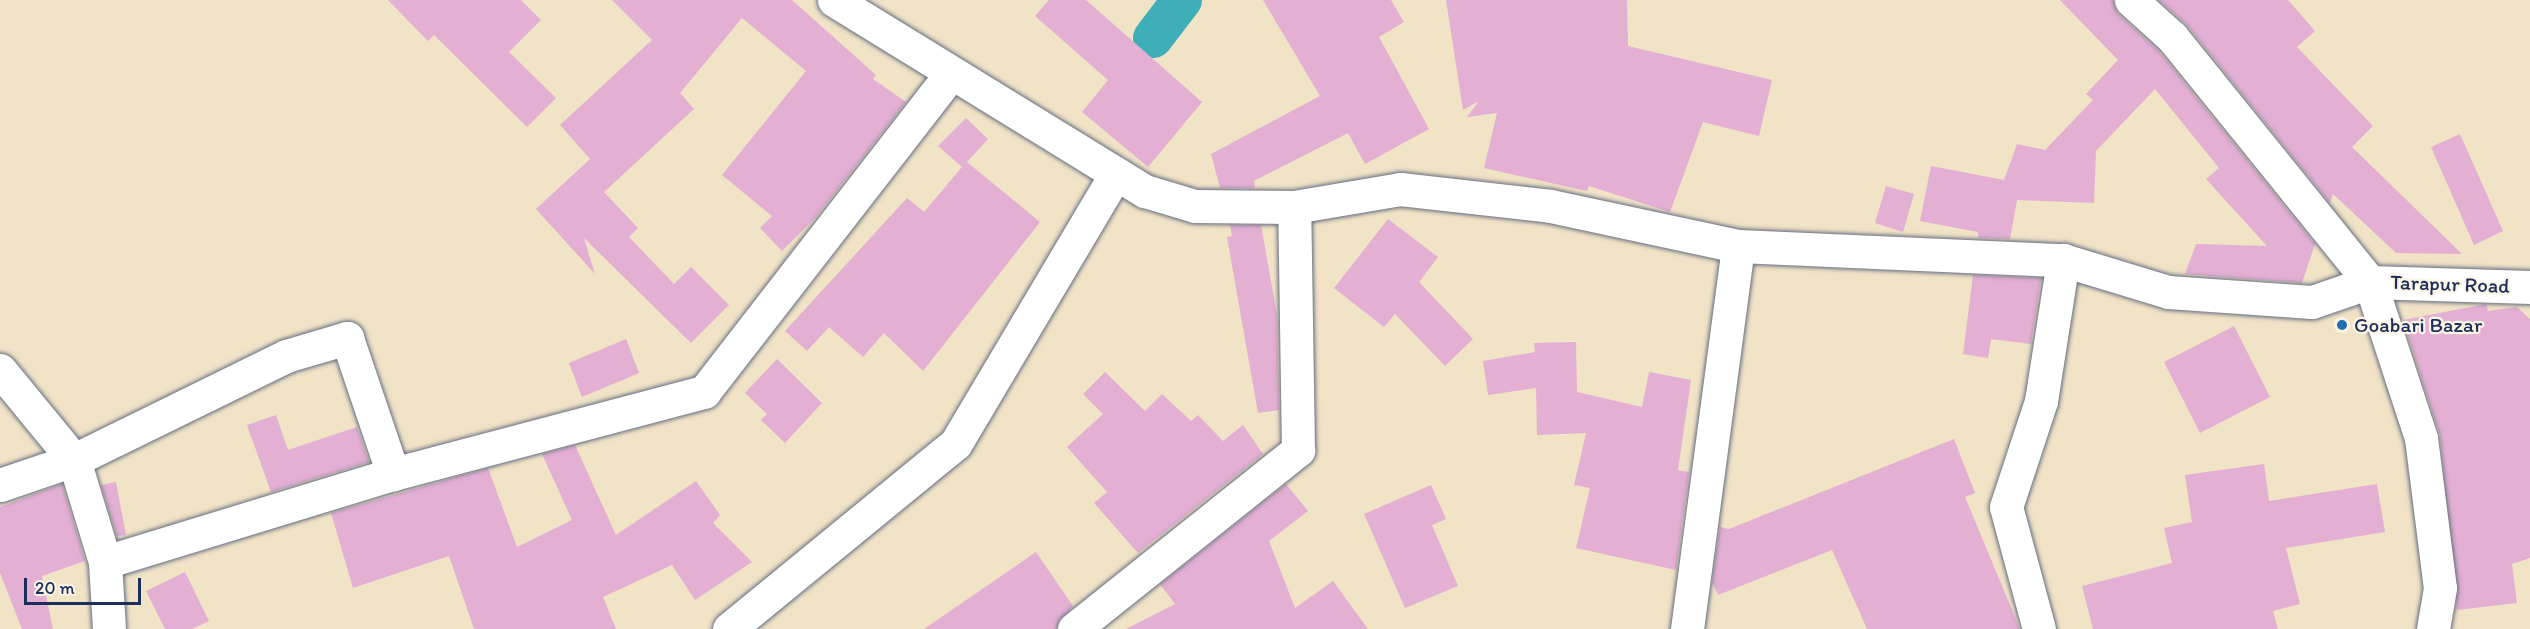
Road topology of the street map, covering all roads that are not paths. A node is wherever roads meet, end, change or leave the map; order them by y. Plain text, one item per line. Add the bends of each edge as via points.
1 (834, 0) edge
2 (2132, 0) edge
3 (951, 74) junction
4 (1116, 174) junction
5 (1294, 207) junction
6 (1738, 246) junction
7 (2063, 261) junction
8 (2370, 282) junction
9 (2530, 287) edge
10 (0, 370) edge
11 (74, 460) junction
12 (393, 474) junction
13 (0, 485) edge
14 (105, 562) junction
15 (109, 629) edge
16 (729, 629) edge
17 (1074, 629) edge
18 (1688, 629) edge
19 (2039, 629) edge
20 (2433, 629) edge

1 - 3 street
2 - 8 street via 2172,37
3 - 4 street
3 - 12 street via 704,392
4 - 5 street via 1145,191 1195,206
4 - 16 street via 956,443
5 - 6 street via 1400,189 1551,206
5 - 17 street via 1298,450
6 - 7 street
6 - 18 street
7 - 8 street via 2168,292 2312,302
7 - 19 street via 2041,401 2006,507
8 - 9 street, Tarapur Road
8 - 20 street via 2421,438 2440,588
10 - 11 street
11 - 12 street via 286,356 347,338
11 - 13 street
11 - 14 street
12 - 14 street
14 - 15 street

